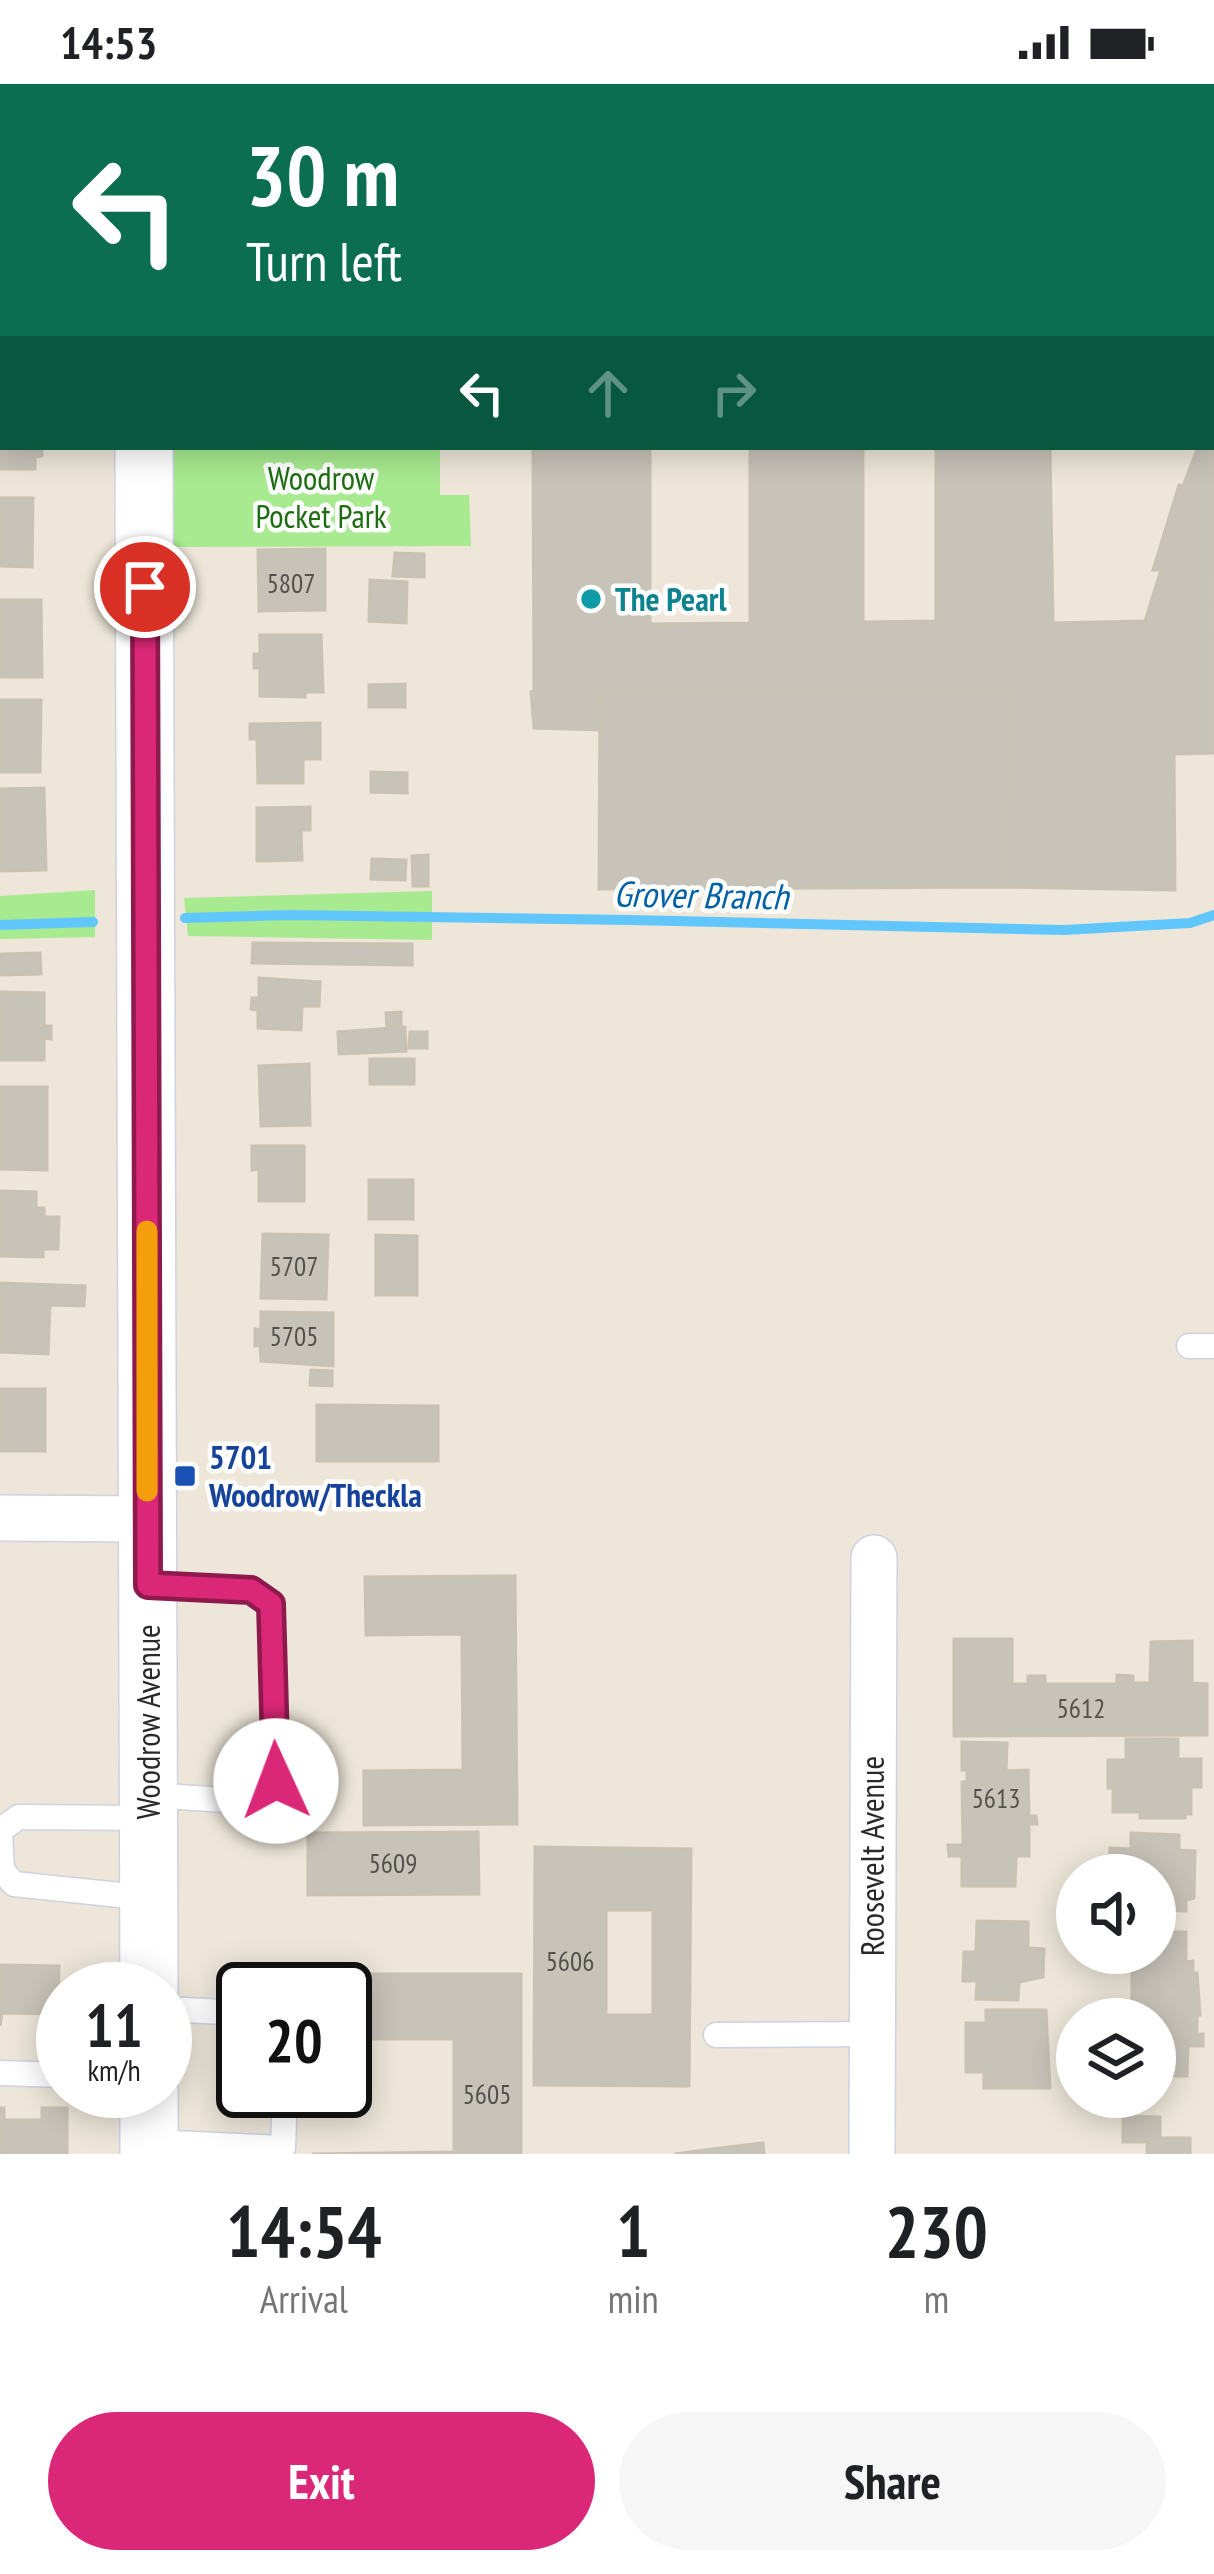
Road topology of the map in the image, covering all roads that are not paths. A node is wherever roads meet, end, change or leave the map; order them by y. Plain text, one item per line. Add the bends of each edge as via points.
1 (144, 450) edge
2 (0, 1518) edge
3 (147, 1519) junction
4 (874, 1558) dead end
5 (148, 1585) junction
6 (149, 1807) junction
7 (149, 1898) junction
8 (149, 1962) edge
9 (871, 2034) junction
10 (716, 2035) dead end
11 (0, 2073) edge
12 (36, 2074) edge
13 (284, 2118) edge
14 (149, 2129) edge
15 (872, 2154) edge

1 - 3 street, Woodrow Avenue
2 - 3 street
3 - 5 street, Woodrow Avenue
4 - 9 street, Roosevelt Avenue
5 - 6 street, Woodrow Avenue
5 - 6 lane via 251,1590 271,1604 276,1781 256,1802
6 - 7 street, Woodrow Avenue
6 - 7 lane via 19,1817 0,1830 2,1870 14,1884
7 - 8 street, Woodrow Avenue
9 - 10 lane
9 - 15 street, Roosevelt Avenue
11 - 12 lane
13 - 14 lane via 283,2148

